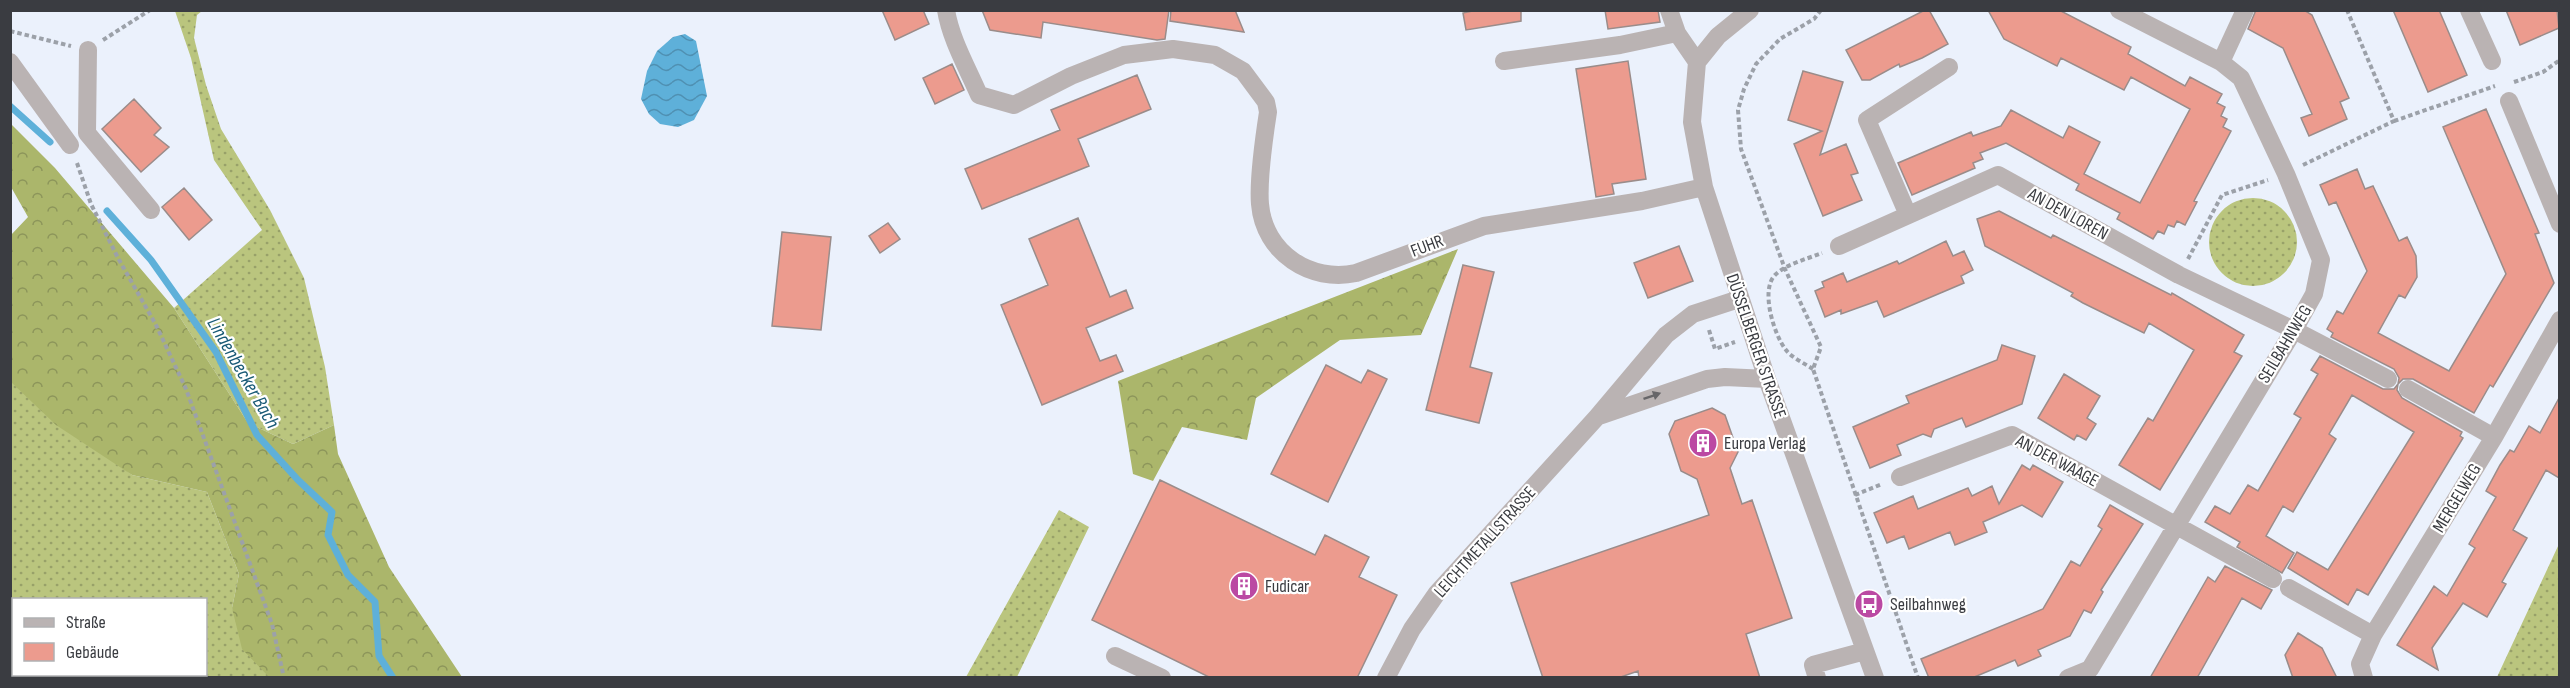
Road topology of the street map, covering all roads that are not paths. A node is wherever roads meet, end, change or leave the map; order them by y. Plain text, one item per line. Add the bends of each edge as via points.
1 (946, 10) edge
2 (1669, 10) edge
3 (1750, 10) edge
4 (2119, 10) edge
5 (2245, 10) edge
6 (2469, 10) edge
7 (1677, 33) junction
8 (88, 50) road end
9 (1504, 61) dead end
10 (2492, 61) dead end
11 (10, 62) edge
12 (1697, 62) junction
13 (2221, 62) junction
14 (1949, 67) dead end
15 (2509, 101) dead end
16 (70, 145) road end
17 (1704, 187) junction
18 (151, 210) dead end
19 (1908, 215) junction
20 (2559, 224) edge
21 (1839, 246) road end
22 (1740, 299) junction
23 (2559, 320) edge
24 (2294, 330) junction
25 (2388, 378) dead end
26 (1767, 379) junction
27 (2408, 389) dead end
28 (1597, 417) junction
29 (2494, 437) junction
30 (1900, 477) road end
31 (2176, 526) junction
32 (2373, 635) junction
33 (1865, 651) junction
34 (1115, 656) dead end
35 (2091, 673) edge
36 (1162, 678) edge
37 (1386, 678) edge
38 (1817, 678) edge
39 (1875, 678) edge
40 (2068, 678) edge
41 (2364, 678) edge

1 - 17 street, FUHR via 949,32 979,95 1014,105 1124,55 1173,49 1215,55 1243,70 1266,102 1268,112 1260,195 1264,220 1274,241 1308,271 1326,275 1356,273 1484,226
2 - 7 street
3 - 12 street via 1718,36
4 - 13 street, SEILBAHNWEG
5 - 13 street
6 - 10 street
7 - 9 street
7 - 12 street
8 - 18 street via 87,133
11 - 16 street
12 - 17 street, DÜSSELBERGER STRASSE via 1692,122
13 - 24 street, SEILBAHNWEG via 2241,78 2321,260 2314,294
14 - 19 street via 1867,120
15 - 20 street
17 - 22 street, DÜSSELBERGER STRASSE
19 - 21 street, AN DEN LOREN
19 - 24 street, AN DEN LOREN via 1998,175 2179,275
22 - 26 street, DÜSSELBERGER STRASSE
22 - 28 street, LEICHTMETALLSTRASSE via 1693,314 1675,326
23 - 29 street, MERGELWEG
24 - 25 street, AN DEN LOREN
24 - 31 street, SEILBAHNWEG
28 -> 26 street, LEICHTMETALLSTRASSE via 1707,379
26 - 33 street, DÜSSELBERGER STRASSE
27 - 29 street
28 - 37 street, LEICHTMETALLSTRASSE via 1437,593
29 - 32 street, MERGELWEG
30 - 31 street, AN DER WAAGE via 2012,435
31 - 32 street, AN DER WAAGE
31 - 35 street, SEILBAHNWEG
32 - 41 street, MERGELWEG via 2360,664
33 - 38 street via 1813,665
33 - 39 street, DÜSSELBERGER STRASSE
34 - 36 street
35 - 40 street, SEILBAHNWEG

